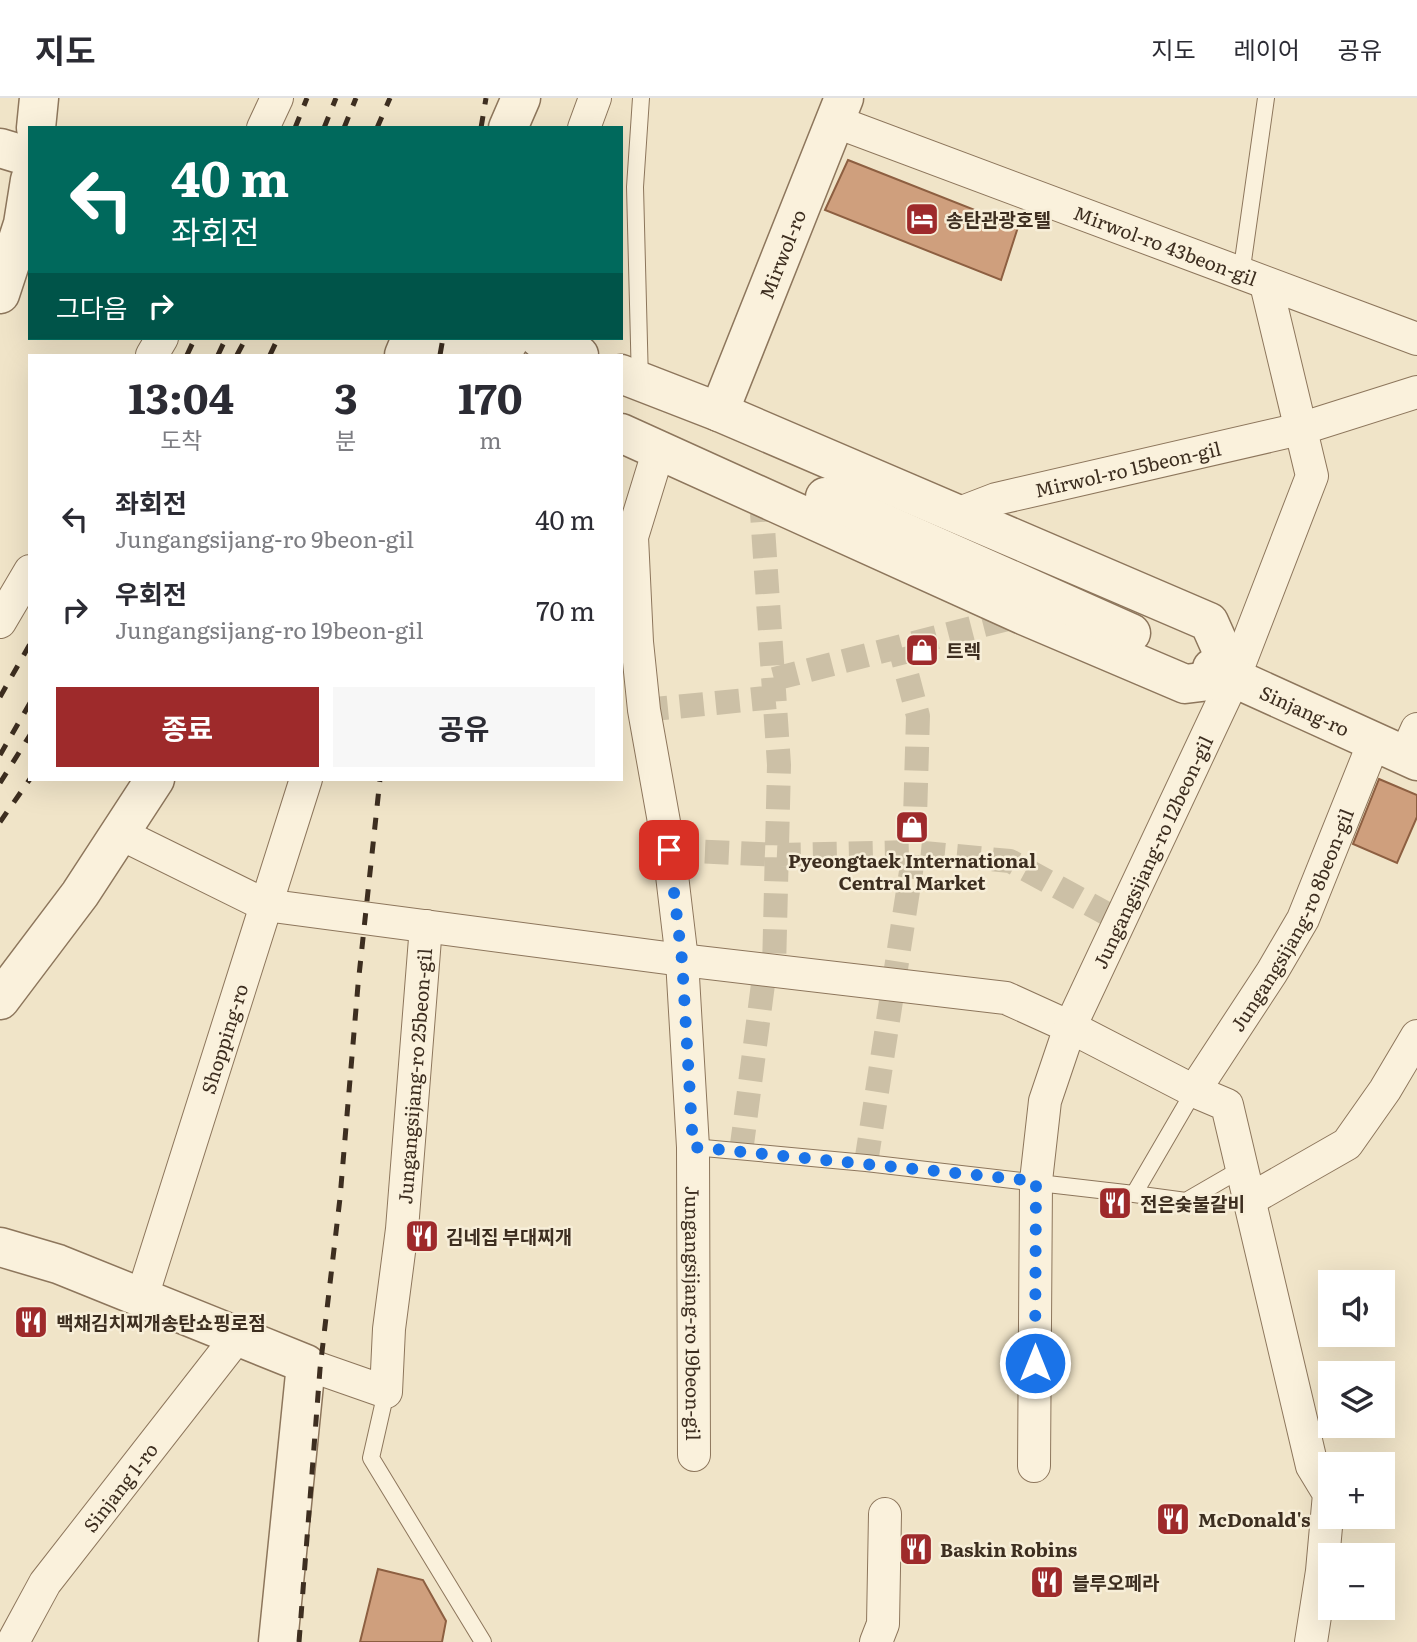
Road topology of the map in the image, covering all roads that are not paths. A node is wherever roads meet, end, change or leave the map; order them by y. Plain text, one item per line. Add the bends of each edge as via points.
1 (39, 98) edge
2 (277, 98) edge
3 (521, 98) edge
4 (595, 98) edge
5 (641, 98) edge
6 (1266, 98) edge
7 (839, 109) edge
8 (36, 126) edge
9 (265, 126) edge
10 (509, 126) edge
11 (585, 126) edge
12 (0, 148) edge
13 (28, 156) edge
14 (28, 193) edge
15 (1254, 279) junction
16 (0, 294) edge
17 (1417, 339) edge
18 (437, 340) edge
19 (469, 340) edge
20 (543, 340) edge
21 (471, 354) edge
22 (502, 354) edge
23 (577, 354) edge
24 (627, 388) edge
25 (1417, 392) edge
26 (719, 412) junction
27 (1300, 429) junction
28 (623, 434) edge
29 (659, 449) junction
30 (957, 514) junction
31 (28, 574) edge
32 (0, 622) edge
33 (1234, 678) junction
34 (1403, 747) edge
35 (154, 781) edge
36 (305, 781) edge
37 (121, 834) junction
38 (265, 905) junction
39 (426, 926) junction
40 (682, 960) junction
41 (0, 1000) edge
42 (1070, 1027) junction
43 (1417, 1036) edge
44 (1194, 1091) junction
45 (693, 1147) junction
46 (1243, 1168) junction
47 (1036, 1181) junction
48 (1134, 1194) junction
49 (1249, 1200) junction
50 (0, 1247) edge
51 (142, 1297) junction
52 (237, 1336) junction
53 (306, 1364) junction
54 (386, 1392) junction
55 (694, 1455) dead end
56 (1034, 1466) dead end
57 (885, 1514) dead end
58 (13, 1642) edge
59 (278, 1642) edge
60 (483, 1642) edge
61 (876, 1642) edge
62 (1311, 1642) edge

1 - 8 street
2 - 9 street
3 - 10 street
4 - 11 street
5 - 24 lane
6 - 15 lane
7 - 15 street, Mirwol-ro 43beon-gil
7 - 26 street, Mirwol-ro
12 - 13 street
14 - 16 street via 23,224
15 - 17 street, Mirwol-ro 43beon-gil
15 - 27 street
18 - 21 street
19 - 22 street
20 - 23 street
24 - 26 street
24 - 33 street, Sinjang-ro
25 - 27 street, Mirwol-ro 15beon-gil
26 - 30 street
27 - 30 street, Mirwol-ro 15beon-gil via 996,499
27 - 33 street via 1312,476
28 - 29 street
29 - 33 street via 1185,684
29 - 40 street, Jungangsijang-ro 19beon-gil via 632,537 635,615 644,710 669,850
30 - 33 street via 1209,622
31 - 32 street
33 - 34 street, Sinjang-ro
33 - 42 street, Jungangsijang-ro 12beon-gil
34 - 44 street, Jungangsijang-ro 8beon-gil via 1272,972
35 - 37 street
36 - 38 street, Shopping-ro
37 - 38 street
37 - 41 street
38 - 39 street
38 - 51 street, Shopping-ro
39 - 40 street
39 - 54 street, Jungangsijang-ro 25beon-gil
40 - 42 street via 1006,998
40 - 45 street, Jungangsijang-ro 19beon-gil
42 - 44 street
42 - 47 street, Jungangsijang-ro 12beon-gil via 1045,1101
43 - 49 street via 1347,1144
44 - 46 street via 1227,1105
44 - 48 lane
45 - 47 lane
45 - 55 street, Jungangsijang-ro 19beon-gil
46 - 48 lane via 1186,1201
46 - 49 street
47 - 48 lane
47 - 56 street, Jungangsijang-ro 12beon-gil
49 - 62 street via 1312,1466 1329,1494
50 - 51 street
51 - 52 street
52 - 53 street
52 - 58 street, Sinjang 1-ro via 45,1583
53 - 54 street
53 - 59 street
54 - 60 lane via 371,1458
57 - 61 street via 883,1624

